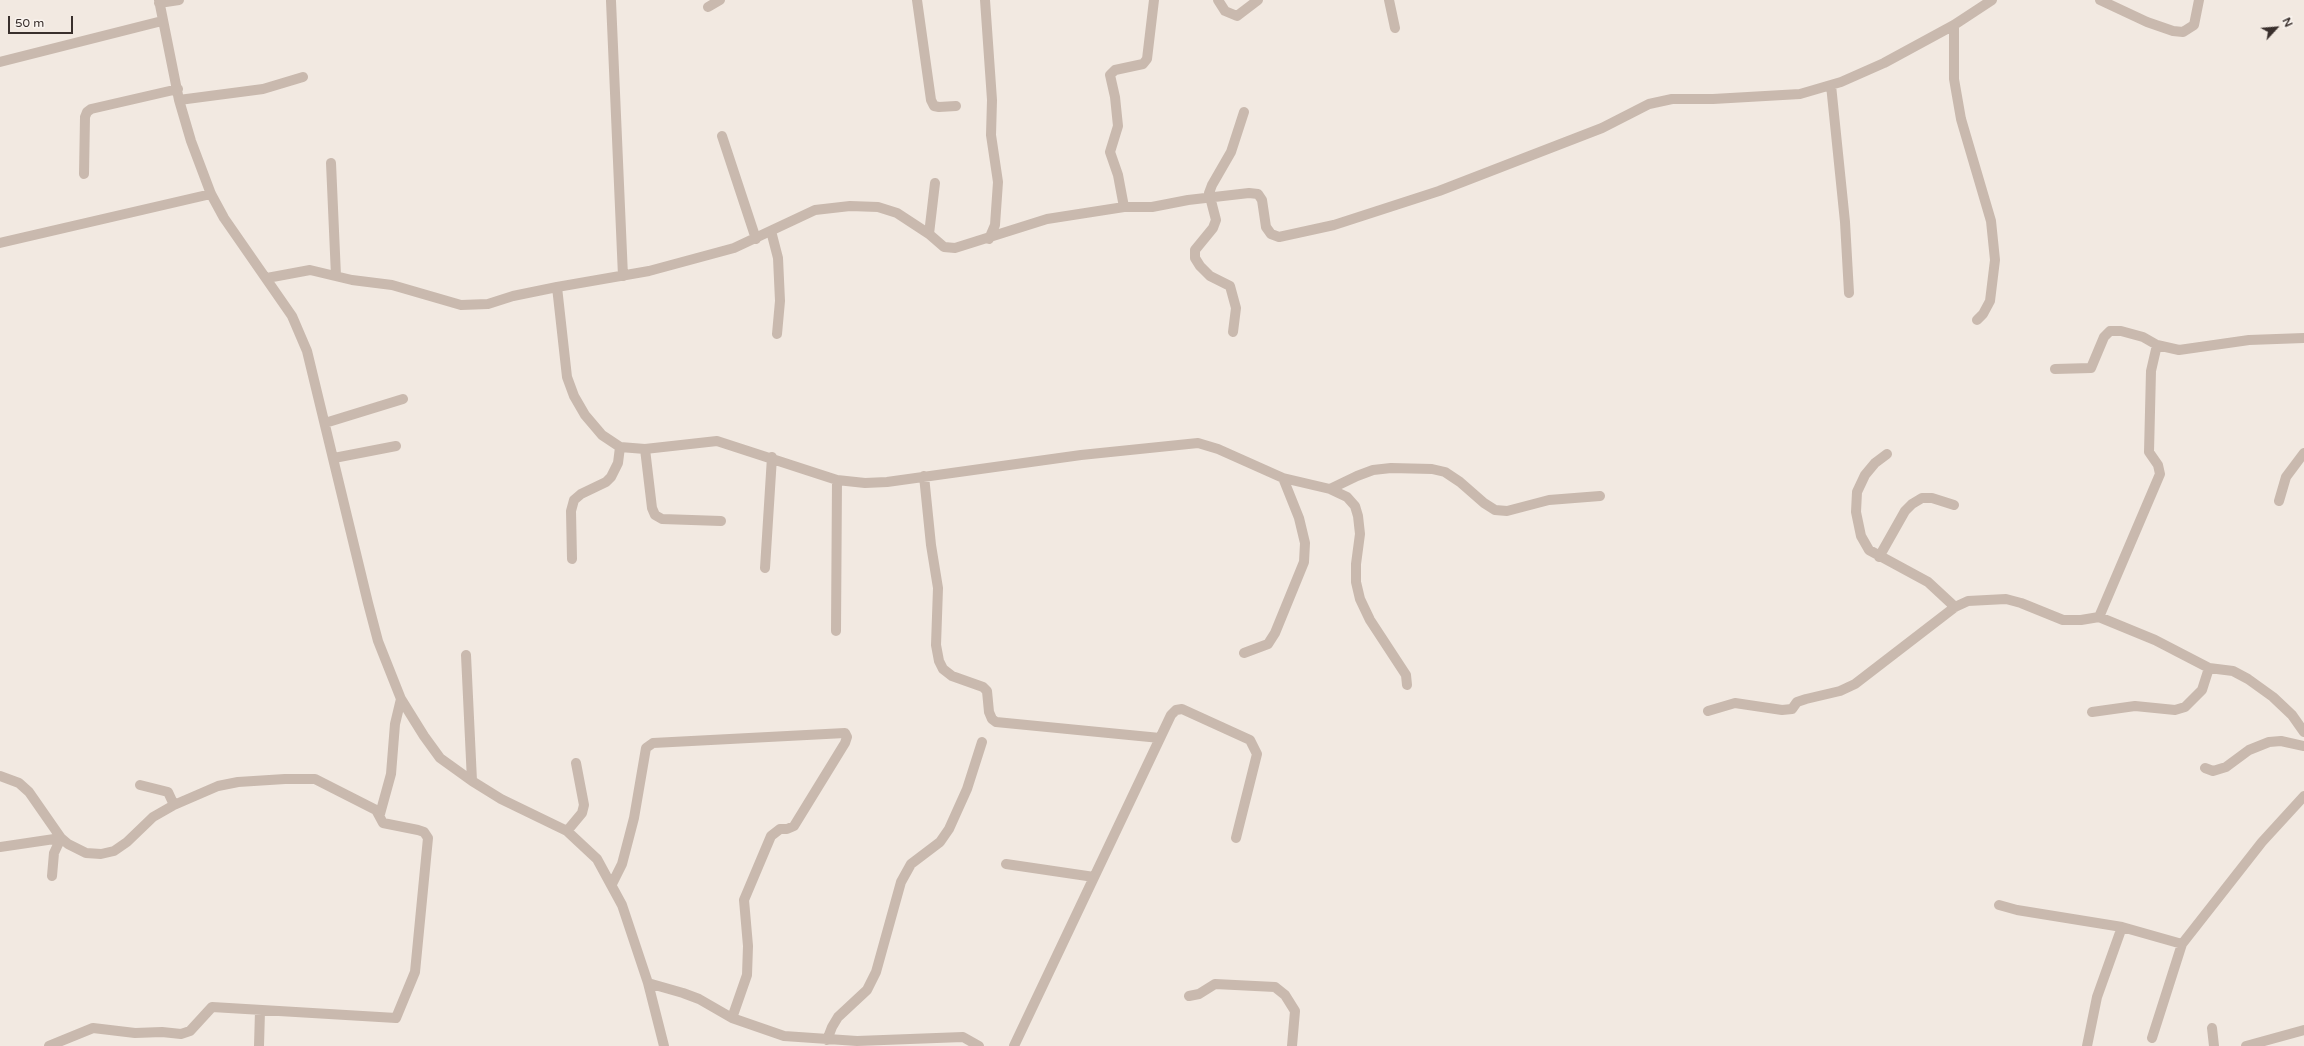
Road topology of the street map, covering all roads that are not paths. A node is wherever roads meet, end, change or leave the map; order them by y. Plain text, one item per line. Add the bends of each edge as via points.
1 (179, 0) edge
2 (720, 0) edge
3 (917, 0) edge
4 (985, 0) edge
5 (1154, 0) edge
6 (1218, 0) edge
7 (1258, 0) edge
8 (1389, 0) edge
9 (1992, 0) edge
10 (2100, 0) edge
11 (2198, 0) edge
12 (159, 1) edge
13 (611, 1) edge
14 (708, 7) dead end
15 (162, 21) junction
16 (1954, 25) junction
17 (1395, 28) dead end
18 (0, 62) edge
19 (303, 77) dead end
20 (1831, 85) junction
21 (178, 89) junction
22 (179, 100) junction
23 (956, 106) dead end
24 (1244, 112) dead end
25 (722, 136) dead end
26 (331, 163) dead end
27 (84, 174) dead end
28 (935, 183) dead end
29 (212, 194) junction
30 (1211, 197) junction
31 (1124, 207) junction
32 (771, 231) junction
33 (929, 234) junction
34 (756, 239) junction
35 (989, 239) junction
36 (0, 244) edge
37 (336, 276) junction
38 (623, 276) junction
39 (267, 278) junction
40 (556, 287) junction
41 (1848, 293) dead end
42 (1976, 320) dead end
43 (1233, 332) dead end
44 (777, 334) dead end
45 (2304, 338) edge
46 (2157, 345) junction
47 (2055, 368) dead end
48 (403, 400) dead end
49 (325, 423) junction
50 (396, 446) dead end
51 (620, 447) junction
52 (645, 449) junction
53 (2304, 453) edge
54 (1887, 454) dead end
55 (772, 457) junction
56 (334, 458) junction
57 (924, 476) junction
58 (1283, 478) junction
59 (837, 480) junction
60 (1330, 489) junction
61 (1600, 496) dead end
62 (2278, 501) dead end
63 (1954, 505) dead end
64 (721, 520) dead end
65 (1879, 557) junction
66 (572, 559) dead end
67 (765, 568) dead end
68 (1955, 607) junction
69 (2099, 617) junction
70 (836, 631) dead end
71 (1244, 653) dead end
72 (466, 655) dead end
73 (2209, 668) junction
74 (1407, 685) dead end
75 (401, 699) junction
76 (1708, 711) dead end
77 (2092, 712) dead end
78 (2304, 732) edge
79 (1160, 738) junction
80 (982, 742) dead end
81 (2304, 746) edge
82 (576, 763) dead end
83 (2205, 768) dead end
84 (0, 776) edge
85 (472, 781) junction
86 (140, 785) dead end
87 (2304, 796) edge
88 (174, 805) junction
89 (380, 814) junction
90 (567, 830) junction
91 (61, 838) junction
92 (1236, 838) dead end
93 (0, 847) edge
94 (1006, 864) dead end
95 (52, 876) dead end
96 (1094, 878) junction
97 (612, 884) junction
98 (1999, 905) dead end
99 (2122, 927) junction
100 (2182, 944) junction
101 (648, 983) junction
102 (1189, 996) dead end
103 (260, 1011) junction
104 (732, 1018) junction
105 (2212, 1028) dead end
106 (2304, 1030) edge
107 (2152, 1038) dead end
108 (827, 1040) junction
109 (49, 1046) edge
110 (259, 1046) edge
111 (664, 1046) edge
112 (979, 1046) edge
113 (1014, 1046) edge
114 (1292, 1046) edge
115 (2087, 1046) edge
116 (2214, 1046) edge
117 (2246, 1046) edge

1 - 12 street
2 - 14 street
3 - 23 street via 931,100 934,106
4 - 35 street via 992,100 991,135 998,182 995,225
5 - 31 street via 1147,59 1143,64 1115,70 1110,76 1116,97 1118,126 1110,152 1118,175
6 - 7 street via 1225,11 1237,16
8 - 17 street
9 - 16 street
10 - 11 street via 2147,22 2183,32 2194,25
12 - 15 street
13 - 38 street
15 - 18 street
15 - 21 street
16 - 20 street via 1884,63
16 - 42 street via 1954,79 1991,221 1995,260 1990,301 1983,314
19 - 22 street via 263,89
20 - 30 street via 1800,94 1672,99 1649,104 1602,128 1439,191 1334,225 1279,237 1271,234 1266,226 1262,200 1258,194
20 - 41 street via 1845,222
21 - 22 street
21 - 27 street via 121,101 87,112
22 - 29 street via 191,141
24 - 30 street via 1231,152 1212,185
25 - 34 street
26 - 37 street
28 - 33 street
29 - 36 street
29 - 39 street via 224,218
30 - 31 street via 1152,207
30 - 43 street via 1216,220 1213,228 1195,250 1196,258 1210,276 1230,286 1236,308
31 - 35 street via 1047,219
32 - 33 street via 815,210 850,206 878,207 897,213
32 - 34 street
32 - 44 street via 778,258 780,301
33 - 35 street via 944,247 955,248
34 - 38 street via 734,248
37 - 39 street via 310,270
37 - 40 street via 392,285 461,305 488,304
38 - 40 street
39 - 49 street via 292,316 307,351
40 - 51 street via 567,377 574,396 585,415 602,435
45 - 46 street via 2250,340 2179,350
46 - 47 street via 2143,337 2110,331 2104,337 2092,368
46 - 69 street via 2151,371 2149,452 2158,465 2160,474
48 - 49 street
49 - 56 street
50 - 56 street
51 - 52 street
51 - 66 street via 618,463 611,477 574,500 571,511
52 - 55 street via 717,441
52 - 64 street via 655,515 662,519
53 - 62 street via 2286,477
54 - 65 street via 1864,476 1857,492 1856,512 1861,536 1869,550
55 - 59 street
55 - 67 street
56 - 75 street via 378,641
57 - 58 street via 1198,443 1218,449
57 - 59 street via 865,483
57 - 79 street via 938,588 936,644 943,669 952,676 983,687 987,691 989,712 996,722
58 - 60 street
58 - 71 street via 1299,518 1305,543 1304,562 1268,644
59 - 70 street
60 - 61 street via 1373,470 1432,469 1445,472 1495,510 1507,511 1549,500
60 - 74 street via 1347,497 1355,506 1360,534 1356,564 1360,599 1370,620 1406,675
63 - 65 street via 1932,498 1922,498 1912,504 1905,511
65 - 68 street via 1928,582
68 - 69 street via 1968,601 2006,600 2021,603 2063,620
68 - 76 street via 1855,684 1840,691 1797,702 1792,709 1782,710 1735,703
69 - 73 street via 2155,640
72 - 85 street
73 - 77 street via 2202,690 2185,707 2175,710 2135,706
73 - 78 street via 2233,671 2248,679 2273,697 2292,715
75 - 85 street via 440,758
75 - 89 street via 395,724 391,774
79 - 92 street via 1171,715 1182,709 1250,740 1256,754
79 - 96 street
80 - 108 street via 967,789 949,829 940,842 911,864 901,882 876,972 867,990 838,1017
81 - 83 street via 2281,741 2269,742 2250,750 2226,767 2214,771
82 - 90 street via 584,805 582,813
84 - 91 street via 19,783 29,792
85 - 90 street
86 - 88 street via 168,792
87 - 100 street via 2262,842
88 - 89 street via 218,786 238,782 315,779
88 - 91 street via 152,817 114,851 101,854 86,853
89 - 103 street via 383,823 418,830 424,832 428,838 415,972 396,1018
90 - 97 street via 597,859
91 - 93 street
91 - 95 street via 54,853
94 - 96 street
96 - 113 street
97 - 101 street via 625,911
97 - 104 street via 622,864 634,818 646,748 653,743 845,733 845,743 794,826 780,829 771,836 744,900 748,946 747,975
98 - 99 street
99 - 100 street
99 - 115 street via 2097,997
100 - 107 street
101 - 104 street via 699,999
101 - 111 street
102 - 114 street via 1200,994 1216,984 1275,987 1289,1000 1295,1011
103 - 109 street via 212,1007 190,1031 181,1034 135,1033 93,1028
103 - 110 street
104 - 108 street via 784,1036
105 - 116 street
106 - 117 street
108 - 112 street via 963,1037

